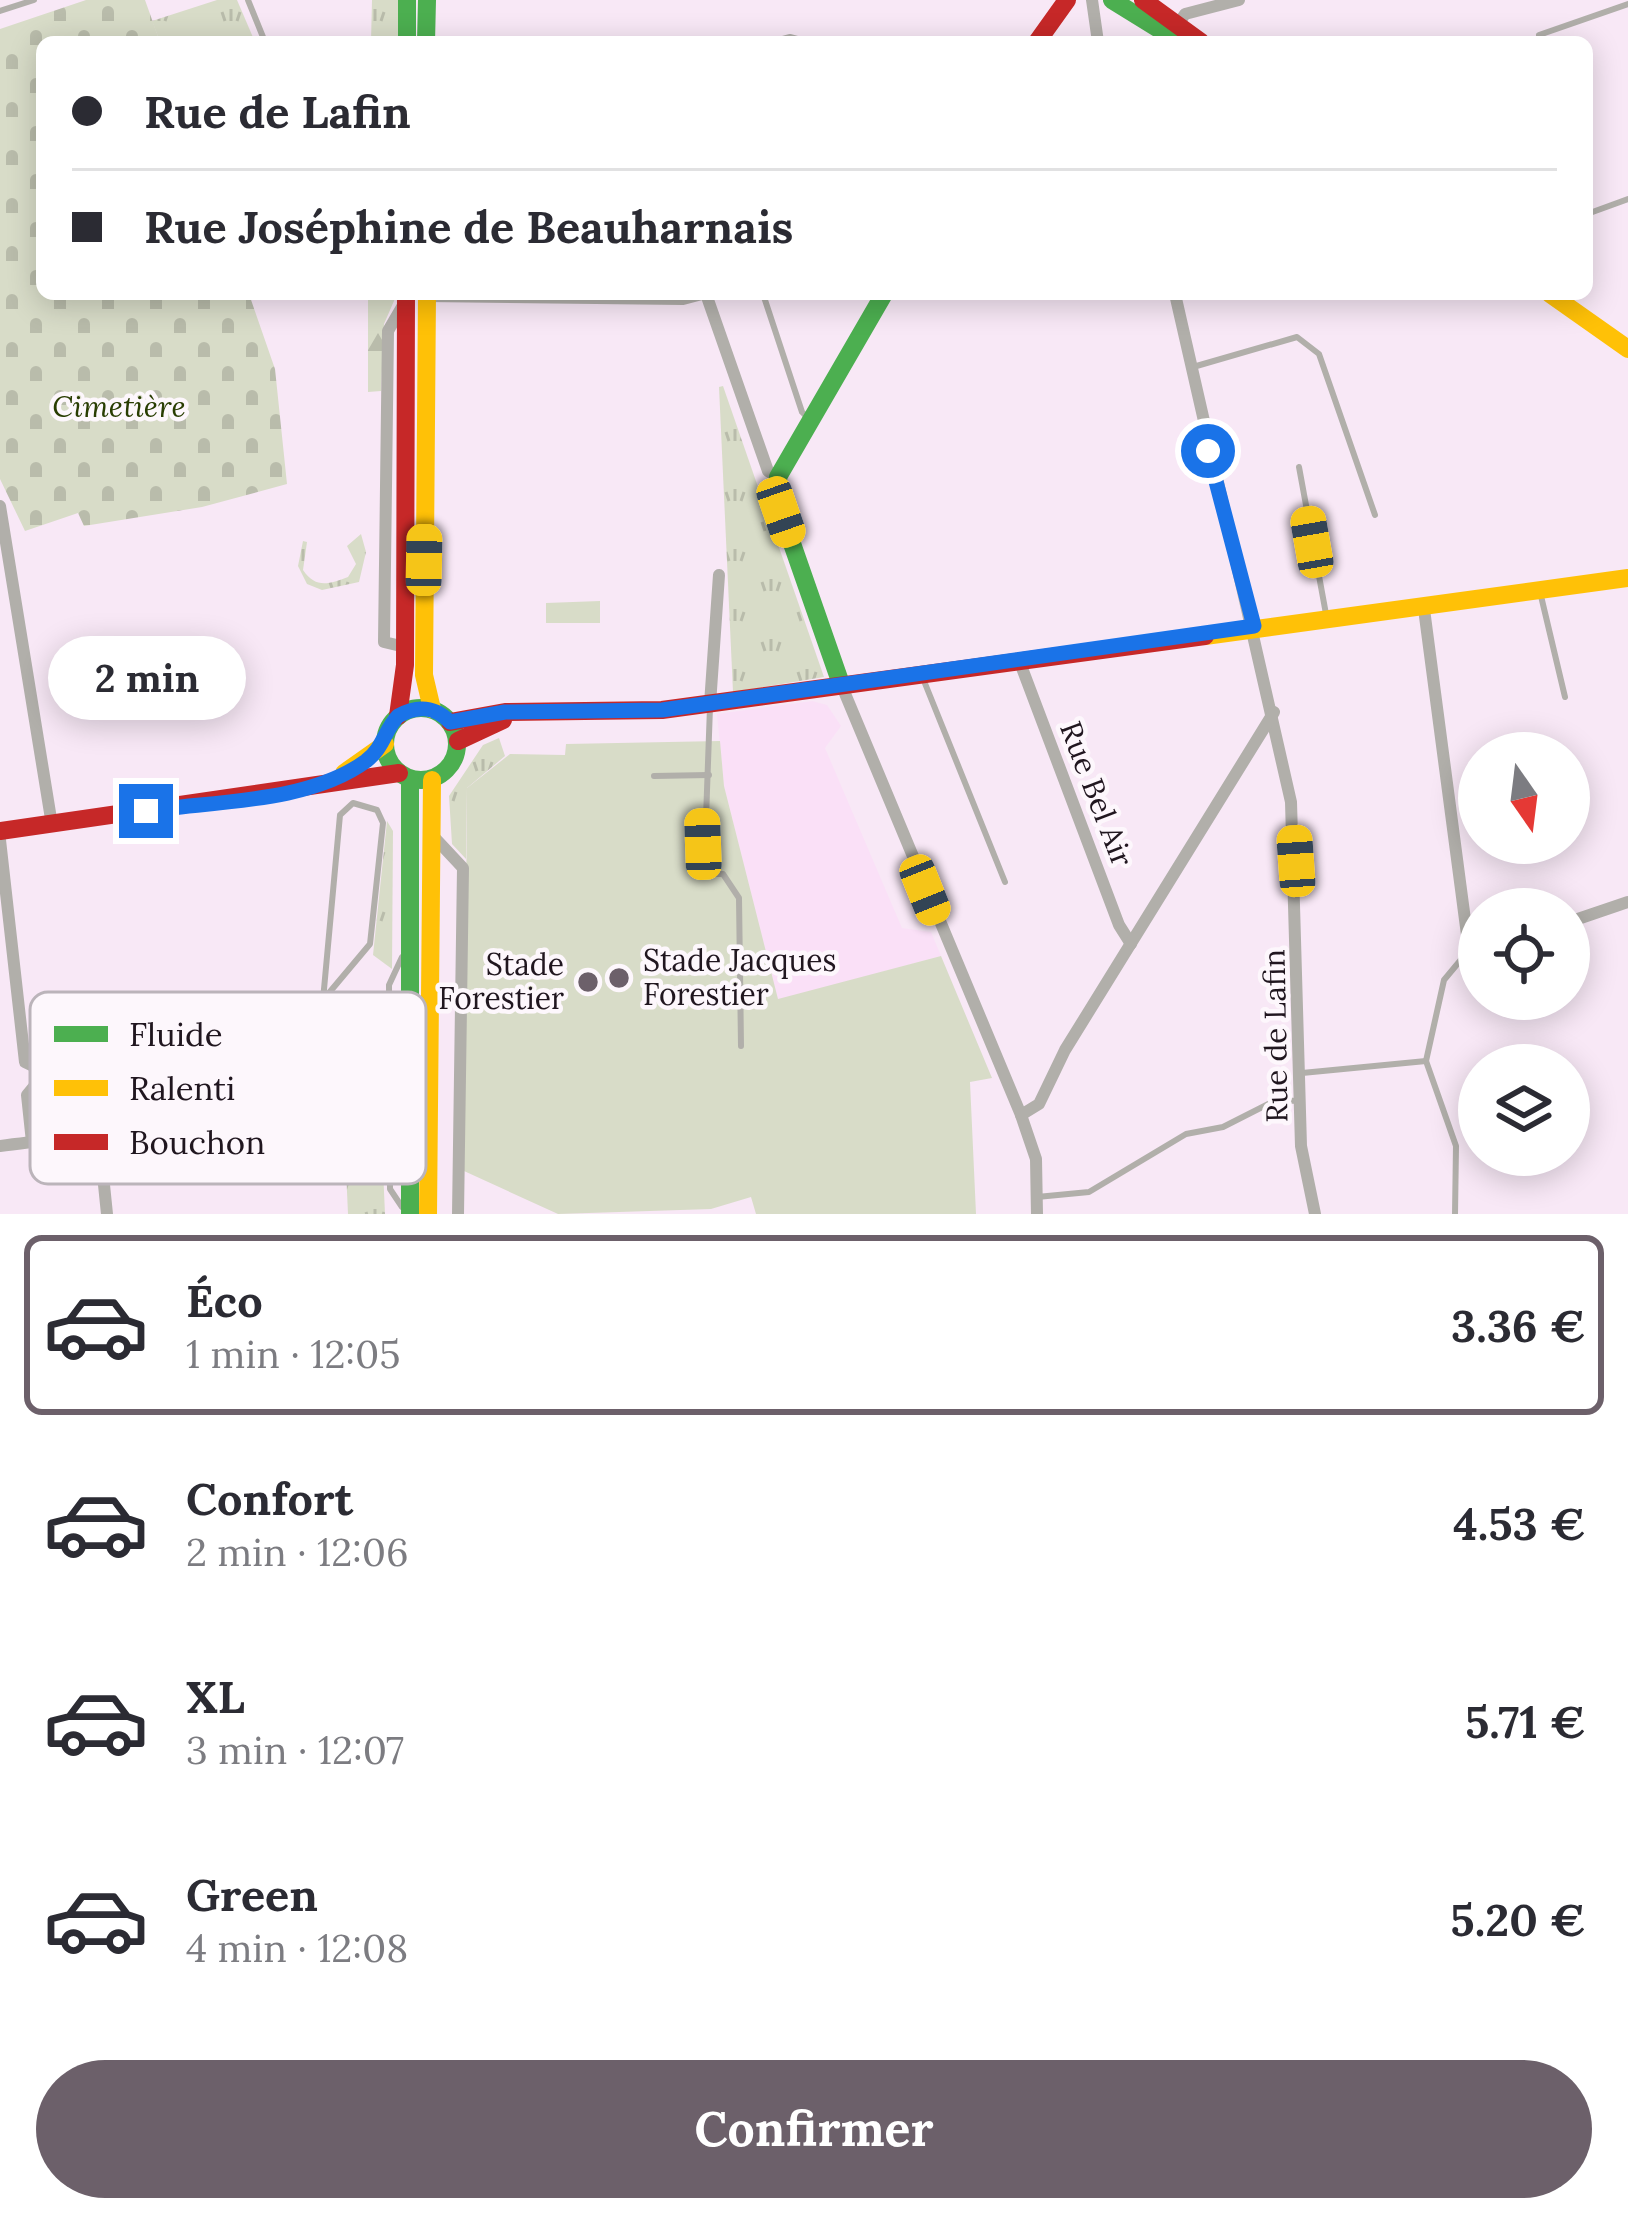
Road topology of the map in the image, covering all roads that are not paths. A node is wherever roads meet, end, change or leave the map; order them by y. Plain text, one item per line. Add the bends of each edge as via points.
1 (34, 0) edge
2 (248, 0) edge
3 (407, 0) edge
4 (427, 0) edge
5 (1092, 0) edge
6 (1112, 0) edge
7 (1144, 0) edge
8 (1239, 0) edge
9 (1067, 3) edge
10 (1628, 4) edge
11 (0, 11) edge
12 (1179, 33) edge
13 (1539, 35) dead end
14 (263, 36) edge
15 (407, 36) edge
16 (426, 36) edge
17 (1042, 36) edge
18 (1096, 36) edge
19 (1628, 199) edge
20 (1593, 212) edge
21 (406, 300) edge
22 (433, 300) edge
23 (706, 300) edge
24 (766, 300) edge
25 (880, 300) edge
26 (1176, 300) edge
27 (1559, 300) edge
28 (1628, 349) edge
29 (1190, 368) junction
30 (809, 419) junction
31 (1299, 467) dead end
32 (778, 477) junction
33 (0, 506) edge
34 (1375, 515) dead end
35 (719, 575) dead end
36 (1628, 578) edge
37 (1540, 592) junction
38 (1424, 609) junction
39 (1326, 617) junction
40 (1254, 626) junction
41 (1019, 660) junction
42 (920, 673) junction
43 (841, 684) junction
44 (1565, 698) dead end
45 (710, 704) junction
46 (432, 710) junction
47 (1275, 711) junction
48 (398, 716) junction
49 (454, 732) junction
50 (385, 744) junction
51 (404, 776) junction
52 (654, 776) dead end
53 (709, 776) junction
54 (432, 780) junction
55 (329, 782) junction
56 (52, 825) junction
57 (431, 834) junction
58 (0, 836) edge
59 (1005, 882) dead end
60 (1465, 888) edge
61 (1628, 902) edge
62 (1590, 915) edge
63 (1131, 944) junction
64 (1458, 966) edge
65 (324, 992) edge
66 (330, 992) edge
67 (409, 992) edge
68 (741, 1046) dead end
69 (1426, 1061) junction
70 (30, 1066) edge
71 (1302, 1073) junction
72 (30, 1091) edge
73 (1301, 1102) junction
74 (1021, 1115) junction
75 (30, 1123) edge
76 (30, 1142) edge
77 (0, 1146) edge
78 (103, 1184) edge
79 (1037, 1197) junction
80 (106, 1214) edge
81 (428, 1214) edge
82 (458, 1214) edge
83 (1037, 1214) edge
84 (1315, 1214) edge
85 (1455, 1214) edge

1 - 11 lane
2 - 14 lane
3 - 15 main road
4 - 16 main road
5 - 18 street
6 - 12 main road via 1160,32
7 - 12 main road
8 - 12 street via 1185,14
9 - 17 main road
10 - 13 lane
19 - 20 lane
21 - 48 main road
22 - 46 main road via 424,676
23 - 32 street via 768,470
24 - 30 lane
25 - 30 main road
26 - 29 street, Rue de Lafin
27 - 28 main road
29 - 34 lane via 1297,337 1319,354
29 - 40 street, Rue de Lafin
30 - 32 main road
31 - 39 lane
32 - 43 main road via 781,512
33 - 56 street
35 - 45 street
36 - 37 main road
37 - 38 main road
37 - 44 lane
38 - 39 main road
38 - 60 street
39 - 40 main road
40 - 41 main road
40 - 47 street, Rue de Lafin
41 - 42 main road
41 - 63 street, Rue Bel Air
42 - 43 main road
42 - 59 lane
43 - 45 main road
43 - 74 street
45 - 49 main road via 519,714
45 - 53 lane
46 - 48 main road
46 - 49 main road
47 - 63 street
47 - 71 street, Rue de Lafin via 1293,822
48 - 50 main road
49 - 54 main road via 448,769
50 - 51 main road
50 - 55 main road
51 - 54 main road
51 - 55 main road
51 - 67 main road
52 - 53 lane
53 - 68 lane via 704,874 723,874 739,898
54 - 57 main road
55 - 56 main road
56 - 58 main road
57 - 81 main road
57 - 82 street via 463,868
58 - 70 street
61 - 62 street
63 - 74 street via 1039,1104
64 - 69 lane via 1444,980
65 - 66 lane via 340,815 365,803 383,823 370,944
69 - 71 lane
69 - 85 lane via 1456,1146
71 - 73 street, Rue de Lafin
72 - 75 street
73 - 79 lane via 1276,1100 1222,1127 1186,1134 1089,1192
73 - 84 street, Rue de Lafin
74 - 79 street via 1036,1159
76 - 77 street
78 - 80 street
79 - 83 street

